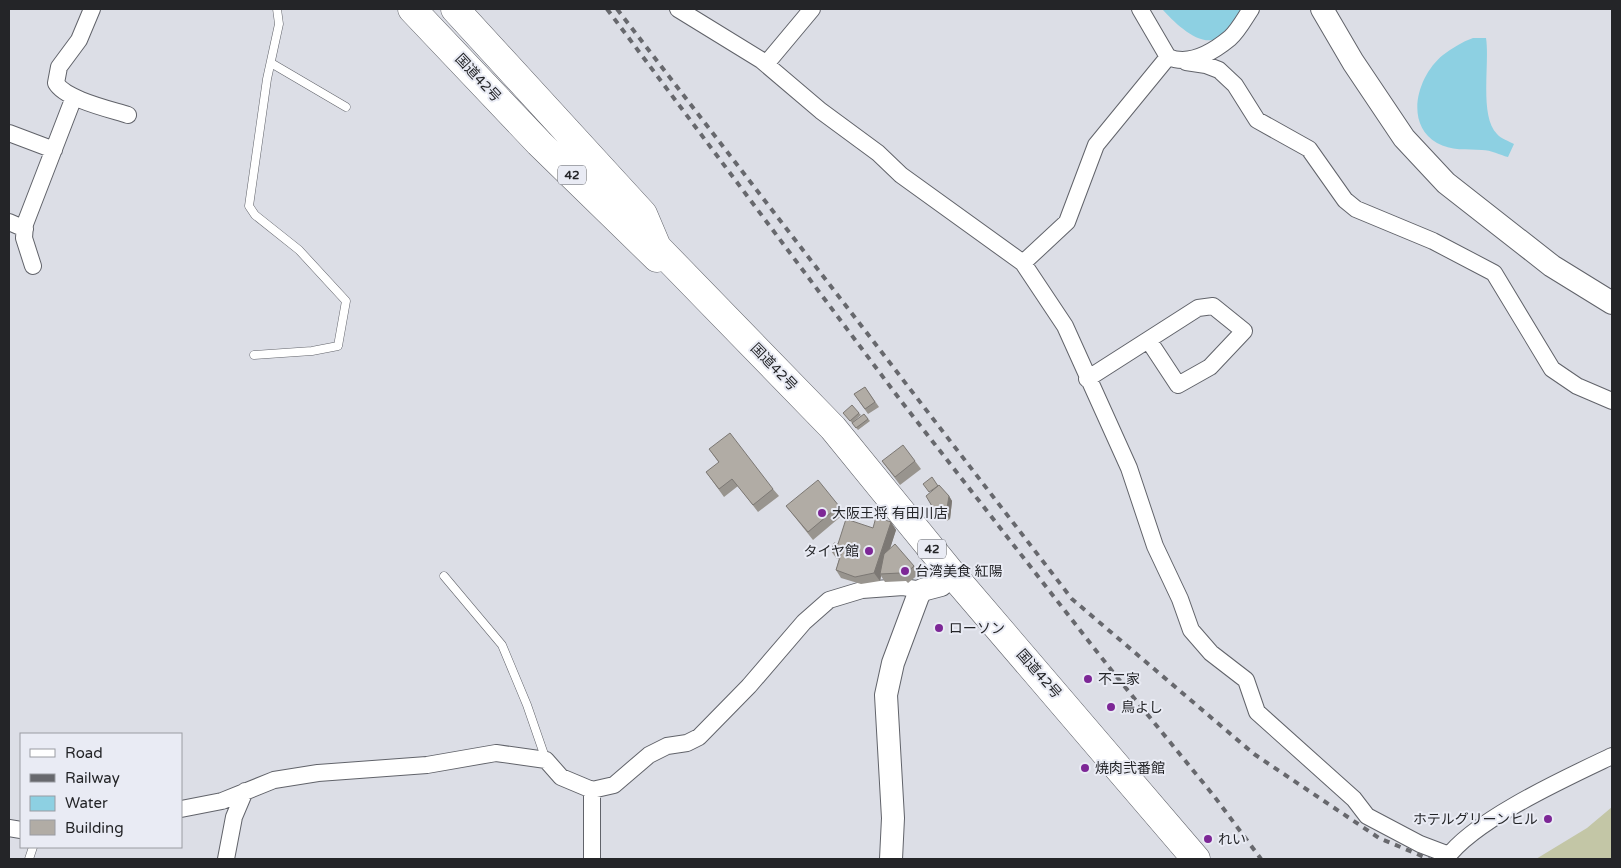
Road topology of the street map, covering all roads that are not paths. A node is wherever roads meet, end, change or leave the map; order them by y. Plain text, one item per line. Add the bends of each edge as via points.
1 (92, 9) edge
2 (277, 9) edge
3 (412, 9) edge
4 (432, 9) edge
5 (455, 9) edge
6 (678, 9) edge
7 (812, 9) edge
8 (1140, 9) edge
9 (1251, 9) edge
10 (1322, 9) edge
11 (1168, 57) junction
12 (1186, 62) junction
13 (271, 63) junction
14 (766, 64) junction
15 (74, 97) junction
16 (346, 107) dead end
17 (128, 115) dead end
18 (9, 133) edge
19 (54, 150) junction
20 (9, 222) edge
21 (25, 229) junction
22 (658, 247) junction
23 (1024, 263) junction
24 (33, 266) dead end
25 (1612, 303) edge
26 (741, 332) junction
27 (1149, 341) junction
28 (254, 355) dead end
29 (1088, 379) junction
30 (1612, 401) edge
31 (952, 574) junction
32 (444, 576) dead end
33 (922, 590) junction
34 (1612, 756) edge
35 (546, 760) junction
36 (592, 790) junction
37 (245, 791) junction
38 (182, 810) edge
39 (1448, 857) edge
40 (226, 859) edge
41 (592, 859) edge
42 (891, 859) edge
43 (1196, 859) edge

1 - 15 street via 79,40 59,67 56,83 59,89
2 - 13 lane via 279,24
3 - 26 highway, 国道42号 / 42 via 630,234
4 - 22 highway
5 - 22 highway, 国道42号 / 42 via 643,214
6 - 14 street
7 - 14 street
8 - 11 street
9 - 12 street via 1231,37
10 - 25 street via 1404,138 1446,183 1552,266
11 - 12 street
11 - 23 street via 1096,145 1066,222
12 - 30 street via 1219,70 1235,85 1257,120 1309,149 1345,200 1356,209 1433,241 1494,273 1552,369 1577,386
13 - 16 lane
13 - 28 lane via 249,206 255,215 299,250 346,301 338,346
14 - 23 street via 914,185
15 - 17 street
15 - 19 street
18 - 19 street
19 - 21 street
20 - 21 street
21 - 24 street via 24,238
22 - 26 highway, 国道42号 / 42
23 - 29 street via 1065,326
26 - 31 highway, 国道42号 / 42 via 833,428
27 - 27 street via 1206,306 1218,309 1244,331 1210,366 1178,385
27 - 29 street
29 - 39 street via 1129,468 1155,546 1191,630 1211,653 1246,680 1257,712 1354,798 1368,816
31 - 33 street via 941,585
31 - 43 highway, 国道42号 / 42
32 - 35 lane via 502,645
33 - 36 street via 902,587 862,590 830,600 804,622 749,686 699,737 687,743 667,746 649,755 614,785
33 - 42 street via 893,662 886,695 893,818
34 - 39 street via 1502,813
35 - 36 street via 561,777
35 - 37 street via 496,753 426,765 318,773 274,780
36 - 41 street
37 - 38 street via 222,801
37 - 40 street via 234,817

